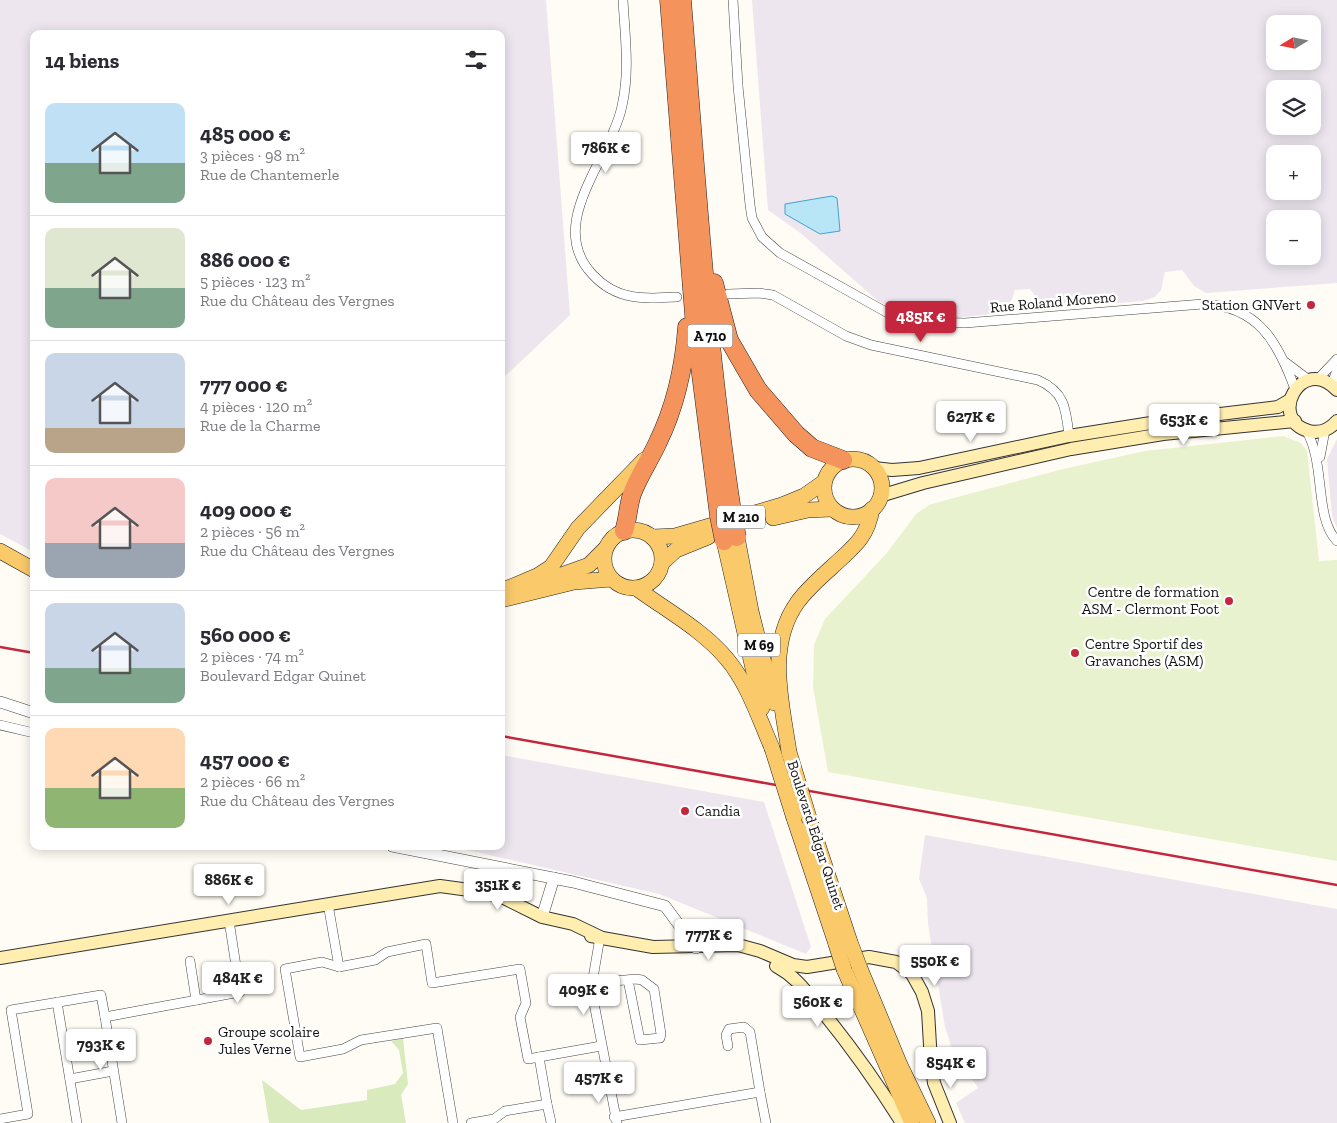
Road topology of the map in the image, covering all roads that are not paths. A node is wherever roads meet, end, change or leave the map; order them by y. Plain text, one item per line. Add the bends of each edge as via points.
1 (623, 0) edge
2 (669, 0) edge
3 (682, 0) edge
4 (733, 0) edge
5 (695, 160) junction
6 (690, 262) junction
7 (728, 294) dead end
8 (677, 297) dead end
9 (1337, 359) edge
10 (1285, 361) junction
11 (1337, 370) edge
12 (1314, 379) junction
13 (1334, 387) edge
14 (1292, 394) junction
15 (1295, 421) junction
16 (1337, 421) edge
17 (1306, 430) junction
18 (1325, 430) junction
19 (1069, 436) junction
20 (658, 444) junction
21 (843, 460) junction
22 (1319, 465) junction
23 (874, 468) junction
24 (824, 482) junction
25 (880, 496) junction
26 (832, 509) junction
27 (872, 509) junction
28 (726, 513) junction
29 (624, 531) junction
30 (652, 537) junction
31 (730, 539) junction
32 (1337, 541) edge
33 (605, 549) junction
34 (0, 551) edge
35 (662, 563) junction
36 (30, 568) edge
37 (612, 579) junction
38 (636, 588) junction
39 (505, 589) edge
40 (505, 595) edge
41 (505, 599) edge
42 (0, 702) edge
43 (30, 712) edge
44 (0, 726) edge
45 (30, 732) edge
46 (772, 748) junction
47 (789, 752) junction
48 (412, 850) edge
49 (554, 878) junction
50 (329, 907) junction
51 (542, 917) junction
52 (230, 927) junction
53 (600, 937) junction
54 (843, 943) junction
55 (722, 947) junction
56 (696, 948) junction
57 (0, 958) edge
58 (190, 961) dead end
59 (0, 965) edge
60 (339, 966) junction
61 (851, 967) junction
62 (628, 980) junction
63 (592, 983) junction
64 (196, 1000) junction
65 (57, 1002) junction
66 (105, 1016) junction
67 (602, 1046) junction
68 (728, 1046) dead end
69 (539, 1057) junction
70 (114, 1072) junction
71 (70, 1079) junction
72 (760, 1092) junction
73 (547, 1104) junction
74 (0, 1119) edge
75 (614, 1121) edge
76 (550, 1122) edge
77 (77, 1123) edge
78 (122, 1123) edge
79 (453, 1123) edge
80 (471, 1123) edge
81 (766, 1123) edge
82 (902, 1123) edge
83 (912, 1123) edge
84 (928, 1123) edge
85 (950, 1123) edge

1 - 8 street via 628,62 622,108 581,201 576,216 576,243 588,270 608,288 633,298
2 - 6 highway, A 710
3 - 5 highway, A 710
4 - 10 street, Rue Roland Moreno via 752,218 766,242 780,253 886,312 926,322 965,323 1219,305 1244,313 1257,323
5 - 21 highway via 710,237 713,278 729,340 758,390 796,434 812,448
5 - 28 highway, A 710
6 - 20 highway via 680,384
6 - 28 highway, A 710 via 700,381
7 - 19 street via 759,292 773,295 846,336 871,345 1038,380 1052,386 1060,396
9 - 12 street
10 - 12 street
10 - 14 street
11 - 13 street
12 - 13 main road
12 - 14 main road
14 - 15 main road via 1289,407
14 - 19 main road via 1278,407
15 - 17 main road
15 - 25 main road via 1162,434 1071,449 923,482
16 - 18 main road
17 - 18 main road
17 - 22 street via 1314,443
18 - 22 street
19 - 23 main road via 919,468
20 - 29 highway via 635,487
20 - 39 main road via 578,528 551,567
21 - 23 main road via 860,460
21 - 24 main road via 834,465
22 - 32 street via 1325,520
23 - 25 main road via 879,477
24 - 26 main road via 824,491
24 - 30 main road, M 210 via 804,496 782,505 675,536
25 - 27 main road
26 - 27 main road via 848,517 856,517
26 - 35 main road, M 210 via 784,514 692,542 676,550
27 - 47 main road via 862,540 808,589 786,625 778,663
28 - 31 highway, A 710, bridge
29 - 30 main road via 639,530
29 - 33 main road via 616,535
30 - 35 main road via 658,544
31 - 46 main road, M 69
31 - 47 main road, Boulevard Edgar Quinet / M 69
33 - 37 main road via 604,565
33 - 40 main road via 589,565
34 - 36 main road
35 - 38 main road via 653,580
37 - 38 main road
37 - 41 main road via 574,582
38 - 46 main road via 683,621 728,660 752,701
42 - 43 street
44 - 45 street
46 - 54 main road, Boulevard Edgar Quinet / M 69, bridge via 794,818
47 - 54 main road, Boulevard Edgar Quinet / M 69, bridge
48 - 49 street
49 - 51 street
49 - 56 street via 665,906
50 - 51 main road via 459,888 504,898
50 - 52 main road
50 - 57 main road
50 - 60 street
51 - 53 main road via 573,924
52 - 59 main road
52 - 64 street via 240,992
53 - 56 main road via 654,947
53 - 63 street
54 - 61 main road, Boulevard Edgar Quinet / M 69, bridge
55 - 56 main road
55 - 82 main road via 760,957 793,975 867,1067
55 - 85 main road via 738,945 807,967 869,957 890,960 905,968 918,982 928,1010 934,1083
58 - 64 street
60 - 69 street via 375,960 386,952 426,944 432,983 520,969 526,1003 520,1017 528,1059
60 - 79 street via 322,962 285,969 300,1058 342,1049 361,1040 437,1028
61 - 83 main road, Boulevard Edgar Quinet / M 69
61 - 84 main road, Boulevard Edgar Quinet / M 69
62 - 62 street via 642,980 654,989 660,1038 640,1040
62 - 63 street
63 - 67 street
64 - 66 street
65 - 66 street via 101,995
65 - 71 street
65 - 74 street via 11,1010 28,1114
66 - 70 street
67 - 69 street
67 - 75 street
68 - 72 street via 726,1035 729,1030 744,1027 750,1032
69 - 73 street
70 - 71 street
70 - 78 street
71 - 77 street
72 - 75 street
72 - 81 street
73 - 76 street
73 - 80 street via 505,1111 494,1119

